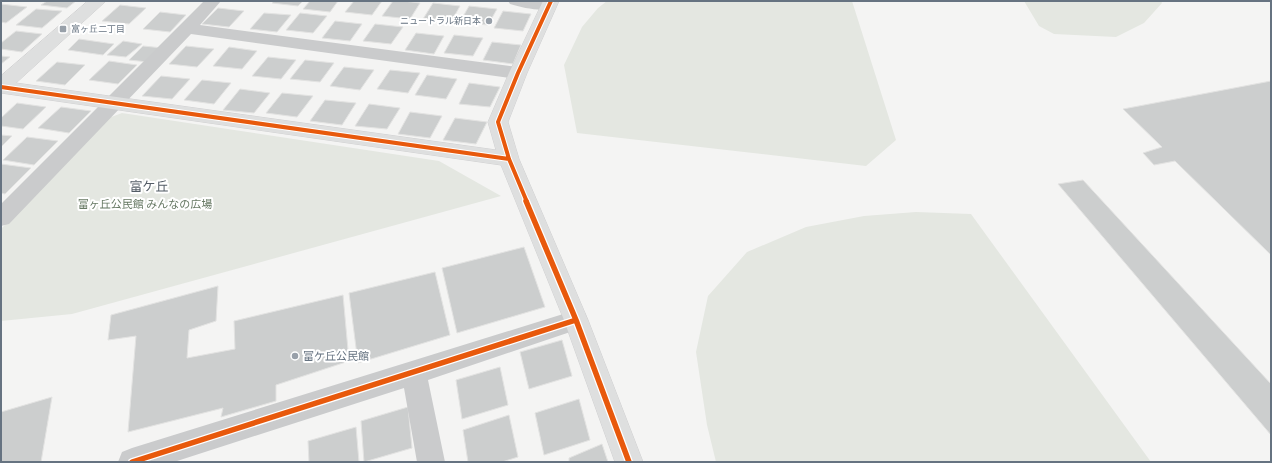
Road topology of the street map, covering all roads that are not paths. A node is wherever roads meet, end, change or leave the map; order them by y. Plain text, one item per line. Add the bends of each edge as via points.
1 (98, 1) edge
2 (213, 1) edge
3 (516, 1) edge
4 (550, 3) edge
5 (187, 28) junction
6 (518, 73) junction
7 (1, 87) edge
8 (113, 102) junction
9 (509, 159) junction
10 (1, 218) edge
11 (576, 320) junction
12 (414, 373) junction
13 (132, 462) edge
14 (431, 462) edge
15 (629, 462) edge

1 - 7 street
2 - 5 street
3 - 4 street
4 - 6 street
5 - 6 street
5 - 8 street
6 - 9 street via 498,122
7 - 8 street
8 - 9 street
8 - 10 street
9 - 11 street
11 - 12 street
11 - 15 street
12 - 13 street
12 - 14 street

